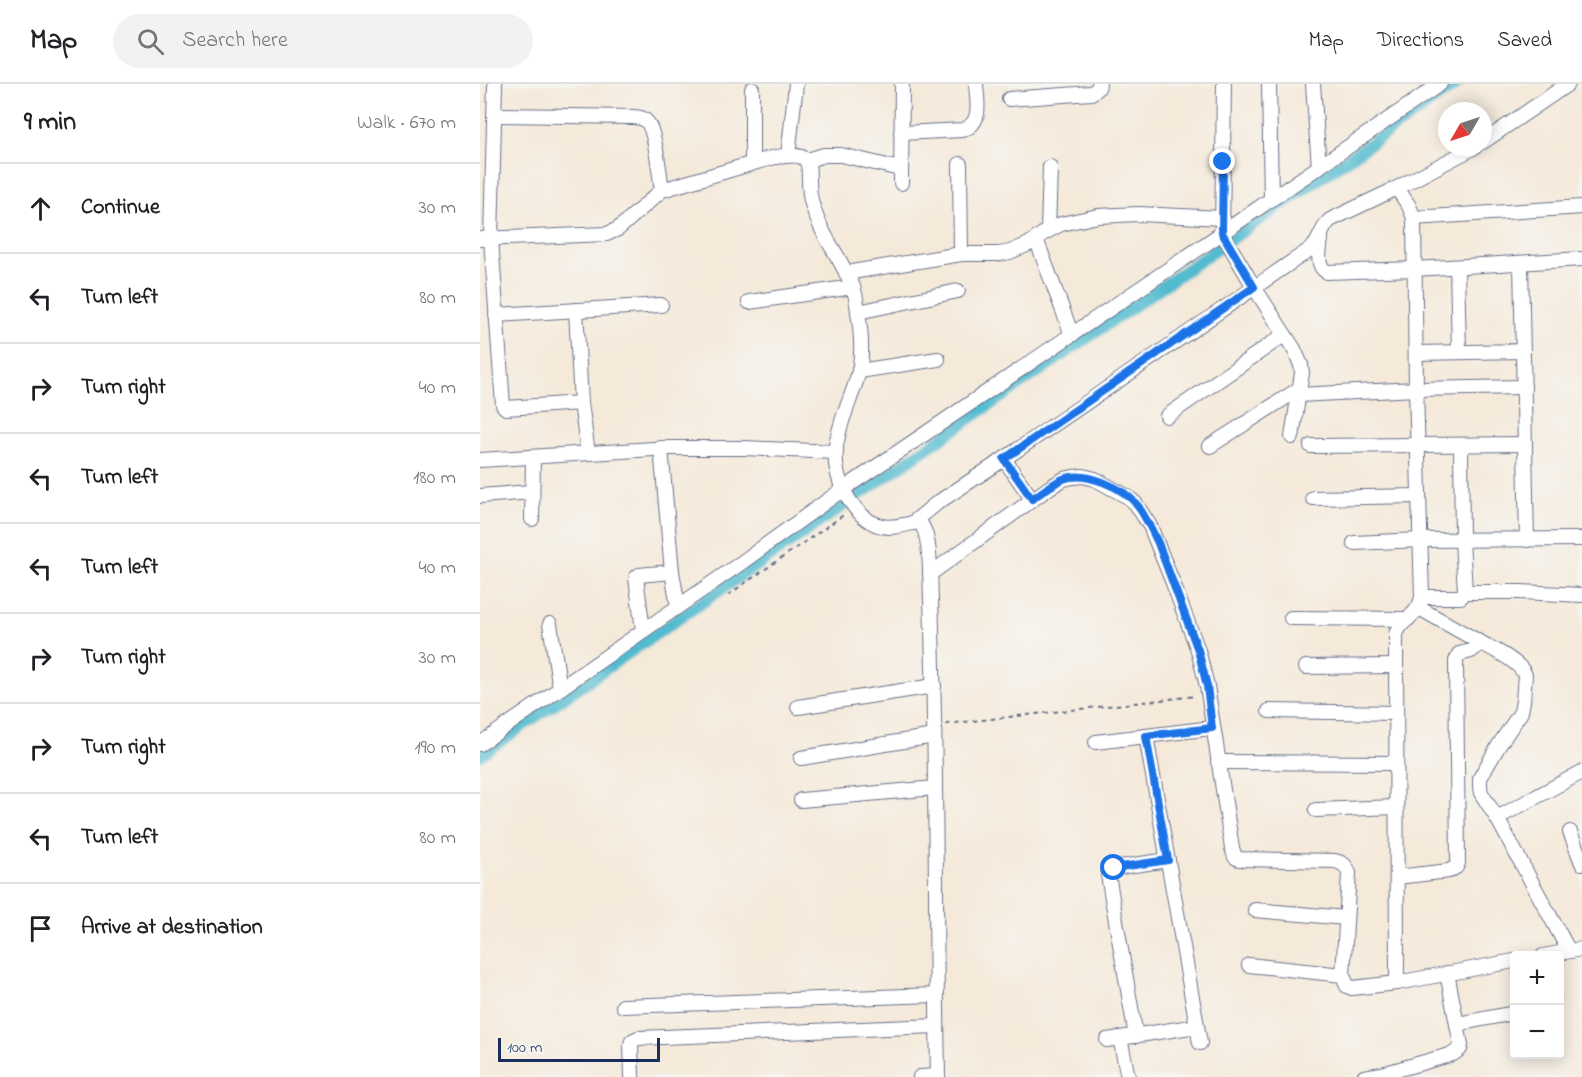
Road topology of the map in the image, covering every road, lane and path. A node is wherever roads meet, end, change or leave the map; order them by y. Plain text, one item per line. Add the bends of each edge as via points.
1 (495, 84) edge
2 (796, 84) edge
3 (902, 84) edge
4 (976, 84) edge
5 (1099, 84) edge
6 (1224, 84) edge
7 (1269, 84) edge
8 (1313, 84) edge
9 (1440, 84) edge
10 (1568, 84) edge
11 (752, 89) dead end
12 (1009, 99) dead end
13 (494, 115) junction
14 (901, 133) junction
15 (1492, 136) edge
16 (788, 156) junction
17 (1458, 156) edge
18 (808, 160) junction
19 (753, 163) junction
20 (960, 164) dead end
21 (1319, 166) junction
22 (1050, 167) dead end
23 (1397, 188) junction
24 (662, 190) junction
25 (1271, 199) junction
26 (1582, 207) edge
27 (1222, 218) junction
28 (1414, 218) junction
29 (1042, 235) junction
30 (1224, 235) junction
31 (1321, 237) junction
32 (485, 239) edge
33 (961, 254) junction
34 (1582, 259) edge
35 (1521, 264) junction
36 (1457, 267) junction
37 (1414, 269) junction
38 (846, 273) junction
39 (853, 287) junction
40 (1254, 287) junction
41 (958, 291) dead end
42 (749, 302) dead end
43 (661, 305) dead end
44 (576, 310) junction
45 (858, 312) junction
46 (496, 315) junction
47 (1072, 335) junction
48 (1284, 335) junction
49 (1523, 351) junction
50 (1459, 352) junction
51 (1416, 353) junction
52 (938, 359) dead end
53 (859, 371) junction
54 (1524, 387) junction
55 (1416, 389) junction
56 (1299, 392) junction
57 (581, 403) junction
58 (1167, 416) dead end
59 (1292, 437) dead end
60 (1525, 444) junction
61 (1418, 445) junction
62 (1461, 445) junction
63 (1210, 446) dead end
64 (1311, 446) dead end
65 (661, 448) junction
66 (836, 452) junction
67 (588, 453) junction
68 (533, 457) junction
69 (1004, 459) junction
70 (480, 460) edge
71 (532, 492) junction
72 (480, 496) edge
73 (1419, 496) junction
74 (1312, 498) dead end
75 (848, 499) junction
76 (1032, 499) junction
77 (532, 519) dead end
78 (914, 522) junction
79 (1582, 539) edge
80 (1421, 540) junction
81 (1462, 540) junction
82 (1527, 540) junction
83 (1354, 543) dead end
84 (672, 572) junction
85 (930, 574) junction
86 (1465, 592) junction
87 (728, 595) dead end
88 (1582, 595) edge
89 (1421, 603) junction
90 (678, 606) junction
91 (1291, 618) dead end
92 (1408, 619) junction
93 (550, 624) dead end
94 (643, 630) junction
95 (1474, 639) junction
96 (1395, 666) junction
97 (1306, 667) dead end
98 (934, 686) junction
99 (560, 688) junction
100 (1208, 695) junction
101 (798, 707) dead end
102 (1269, 711) dead end
103 (1396, 712) junction
104 (1212, 728) junction
105 (934, 731) junction
106 (1146, 736) junction
107 (1096, 742) dead end
108 (480, 744) edge
109 (801, 758) dead end
110 (1218, 762) junction
111 (1396, 763) junction
112 (1582, 772) edge
113 (935, 788) junction
114 (801, 800) dead end
115 (1396, 807) junction
116 (1316, 810) dead end
117 (1497, 818) junction
118 (1570, 832) dead end
119 (1168, 860) junction
120 (1582, 863) edge
121 (1397, 877) junction
122 (1255, 910) dead end
123 (1346, 918) junction
124 (1576, 950) edge
125 (1510, 962) edge
126 (1249, 965) dead end
127 (1446, 974) junction
128 (1342, 975) junction
129 (1396, 983) junction
130 (936, 995) junction
131 (623, 1006) dead end
132 (1510, 1015) edge
133 (1457, 1024) junction
134 (937, 1026) junction
135 (1197, 1026) junction
136 (1136, 1036) junction
137 (1200, 1043) dead end
138 (632, 1077) edge
139 (920, 1077) edge
140 (938, 1077) edge
141 (1128, 1077) edge
142 (1364, 1077) edge

1 - 13 street
2 - 16 street
3 - 14 street
4 - 14 street via 977,116 968,128
5 - 12 street via 1091,93
6 - 27 street
7 - 25 street
8 - 21 street
9 - 21 street
10 - 15 street
11 - 19 street
13 - 24 street via 641,118 652,132
13 - 32 street
14 - 18 street via 900,176 841,155
16 - 18 street
16 - 19 street
17 - 23 street
18 - 38 street via 809,192 817,219
19 - 24 street
20 - 33 street
21 - 25 street
22 - 29 street
23 - 28 street
23 - 31 street via 1330,220
24 - 32 street via 607,234
25 - 30 street
26 - 28 street
27 - 29 street via 1121,214 1061,224
27 - 30 street
28 - 37 street
29 - 33 street via 1020,250
29 - 47 street
30 - 40 street
30 - 47 street
31 - 37 street via 1320,266 1327,272
31 - 40 street via 1312,248
32 - 46 street
33 - 38 street
34 - 35 street
35 - 36 street
35 - 49 street
36 - 37 street
36 - 50 street
37 - 51 street
38 - 39 street
39 - 42 street
39 - 45 street
40 - 48 street
40 - 69 street
41 - 45 street
43 - 44 street
44 - 46 street
44 - 57 street
45 - 53 street
46 - 57 street via 504,407
47 - 75 street
48 - 56 street via 1301,365
48 - 58 street
49 - 50 street
49 - 54 street
50 - 51 street
51 - 55 street
52 - 53 street
53 - 66 street via 838,433
54 - 55 street
54 - 60 street
55 - 56 street
55 - 61 street
56 - 59 street
56 - 63 street
57 - 67 street
60 - 62 street
60 - 82 street
61 - 62 street
61 - 64 street
61 - 73 street
62 - 81 street
65 - 66 street
65 - 67 street
65 - 84 street
66 - 75 street via 837,471
67 - 68 street
68 - 70 street
68 - 71 street
69 - 76 street
69 - 78 street
71 - 72 street
71 - 77 street
73 - 74 street
73 - 80 street
75 - 78 street via 863,516 881,526
75 - 87 path
75 - 90 street
76 - 85 street
76 - 100 street via 1064,479 1083,476 1116,489 1136,504 1150,526 1173,583 1198,650
78 - 85 street via 924,527
79 - 82 street
80 - 81 street
80 - 83 street
80 - 89 street
81 - 82 street
81 - 86 street
84 - 90 street
84 - 94 street via 636,578
85 - 98 street
86 - 88 street
86 - 89 street via 1461,597
89 - 92 street
89 - 95 street
90 - 94 street
91 - 92 street
92 - 96 street via 1397,630
93 - 99 street
94 - 99 street
95 - 117 street via 1517,664 1525,675 1521,712 1479,782 1481,793
95 - 121 street via 1477,646 1459,654 1455,661 1458,863 1449,871
96 - 97 street
96 - 103 street
98 - 101 street
98 - 105 street
99 - 108 street
100 - 104 street
100 - 105 path
102 - 103 street
103 - 111 street
104 - 106 street
104 - 110 street
105 - 109 street
105 - 113 street
106 - 107 street
106 - 119 street
110 - 111 street
110 - 123 street via 1235,857 1342,863 1349,873
111 - 115 street
112 - 117 street
113 - 114 street
113 - 130 street
115 - 116 street
115 - 121 street
117 - 124 street
118 - 120 street
119 - 135 street
119 - 136 street via 1114,868 1108,875
121 - 129 street
122 - 123 street
123 - 128 street
125 - 127 street
126 - 128 street
127 - 129 street
127 - 133 street
128 - 129 street via 1352,988
130 - 131 street
130 - 134 street
132 - 133 street
133 - 142 street via 1461,1045 1456,1053
134 - 138 street via 638,1038 631,1044
134 - 140 street
135 - 136 street
135 - 137 street
136 - 141 street via 1114,1039
139 - 140 street

